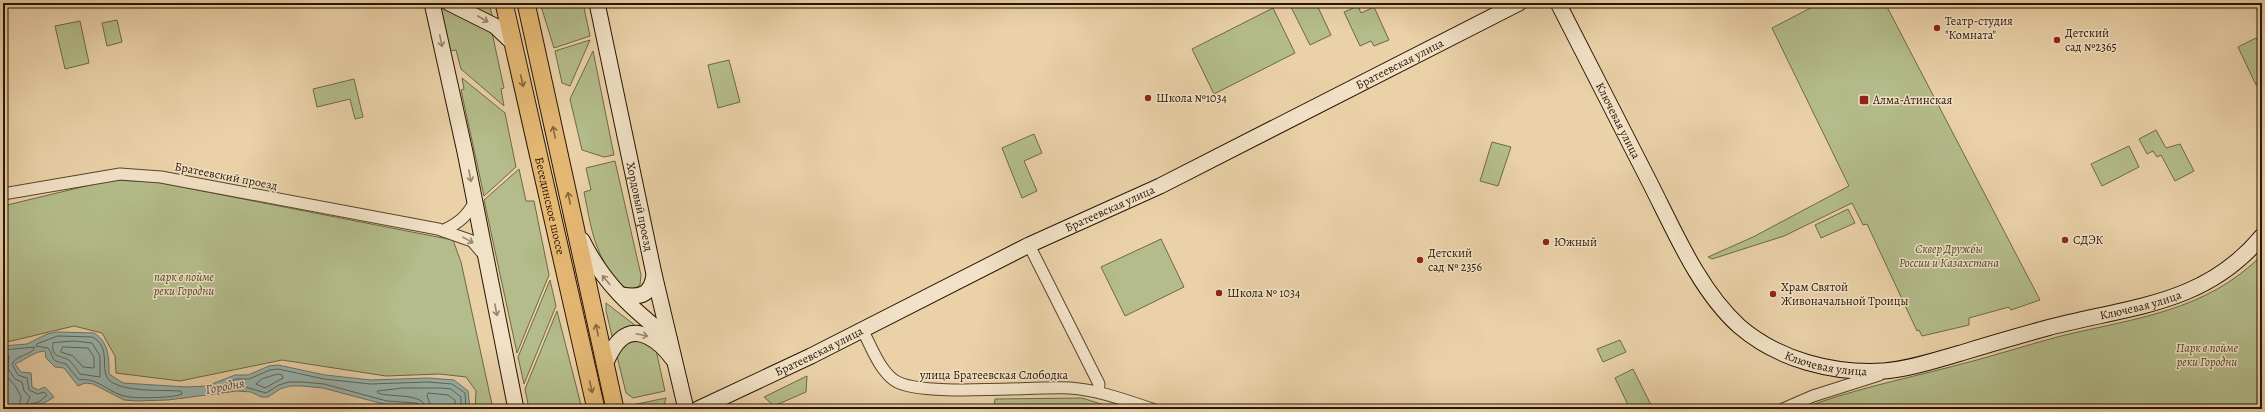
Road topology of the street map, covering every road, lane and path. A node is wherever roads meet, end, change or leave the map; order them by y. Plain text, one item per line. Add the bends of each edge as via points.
1 (432, 3) edge
2 (449, 3) edge
3 (504, 3) edge
4 (526, 3) edge
5 (597, 3) edge
6 (1520, 3) edge
7 (1558, 3) edge
8 (513, 43) junction
9 (3, 194) edge
10 (475, 201) junction
11 (575, 226) junction
12 (444, 230) junction
13 (2262, 236) edge
14 (1029, 245) junction
15 (486, 259) junction
16 (654, 274) junction
17 (620, 295) junction
18 (862, 330) junction
19 (669, 338) junction
20 (674, 361) junction
21 (605, 364) junction
22 (1900, 369) junction
23 (1098, 392) junction
24 (516, 409) edge
25 (596, 409) edge
26 (615, 409) edge
27 (686, 409) edge
28 (698, 409) edge
29 (1152, 409) edge
30 (1783, 409) edge

1 -> 10 street
2 -> 8 street via 488,22
3 - 8 main road, Бесединское шоссе
11 -> 4 main road, Бесединское шоссе
5 - 16 street, Хордовый проезд
6 - 14 street, Братеевская улица via 1160,186
7 - 22 street, Ключевая улица via 1690,260 1732,319 1781,352 1819,367 1852,371
8 -> 25 main road, Бесединское шоссе
9 - 12 street, Братеевский проезд via 120,174 161,177
10 - 12 street via 459,222
10 - 15 street
17 -> 11 street via 593,263
21 -> 11 main road, Бесединское шоссе
12 -> 15 street, Братеевский проезд via 472,241 481,249
13 - 22 street, Ключевая улица via 2233,266 2163,302 2086,318
14 - 18 street, Братеевская улица
14 - 23 street via 1099,384
15 -> 24 street
16 - 17 street via 653,286 648,292 633,297
16 - 19 street, Хордовый проезд
17 - 19 street via 636,312
18 - 23 street, улица Братеевская Слободка via 884,370 904,386 929,389 1069,388
18 - 28 street, Братеевская улица
19 - 20 street, Хордовый проезд
21 -> 20 street via 619,341 632,334 648,336 665,348
20 - 27 street, Хордовый проезд
21 - 26 main road, Бесединское шоссе
22 - 30 street via 1843,386
23 - 29 street, улица Братеевская Слободка

